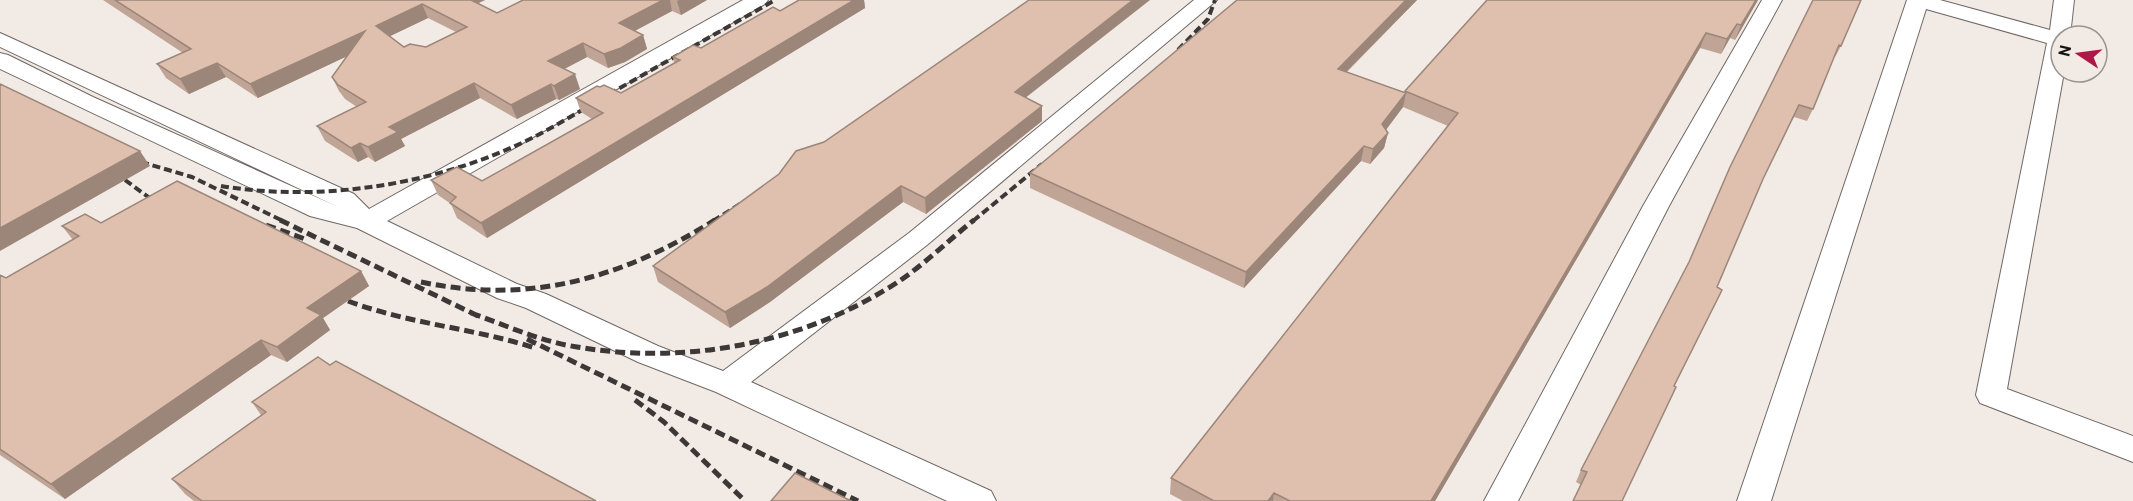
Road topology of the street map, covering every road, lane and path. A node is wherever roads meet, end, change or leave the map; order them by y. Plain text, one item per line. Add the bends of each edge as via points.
1 (758, 0) edge
2 (1207, 0) edge
3 (1772, 0) edge
4 (1918, 0) edge
5 (2064, 0) edge
6 (2060, 24) edge
7 (2049, 36) edge
8 (0, 39) edge
9 (0, 60) edge
10 (2050, 84) edge
11 (366, 222) junction
12 (727, 384) junction
13 (2133, 449) edge
14 (979, 501) edge
15 (1501, 501) edge
16 (1754, 501) edge

1 - 11 lane
2 - 12 lane via 918,239
3 - 15 lane via 1656,206
4 - 7 lane
4 - 16 lane
5 - 6 lane
8 - 11 lane via 345,200
9 - 11 lane via 319,210
10 - 13 lane via 1991,395
11 - 12 lane via 507,291 648,354
12 - 14 lane

